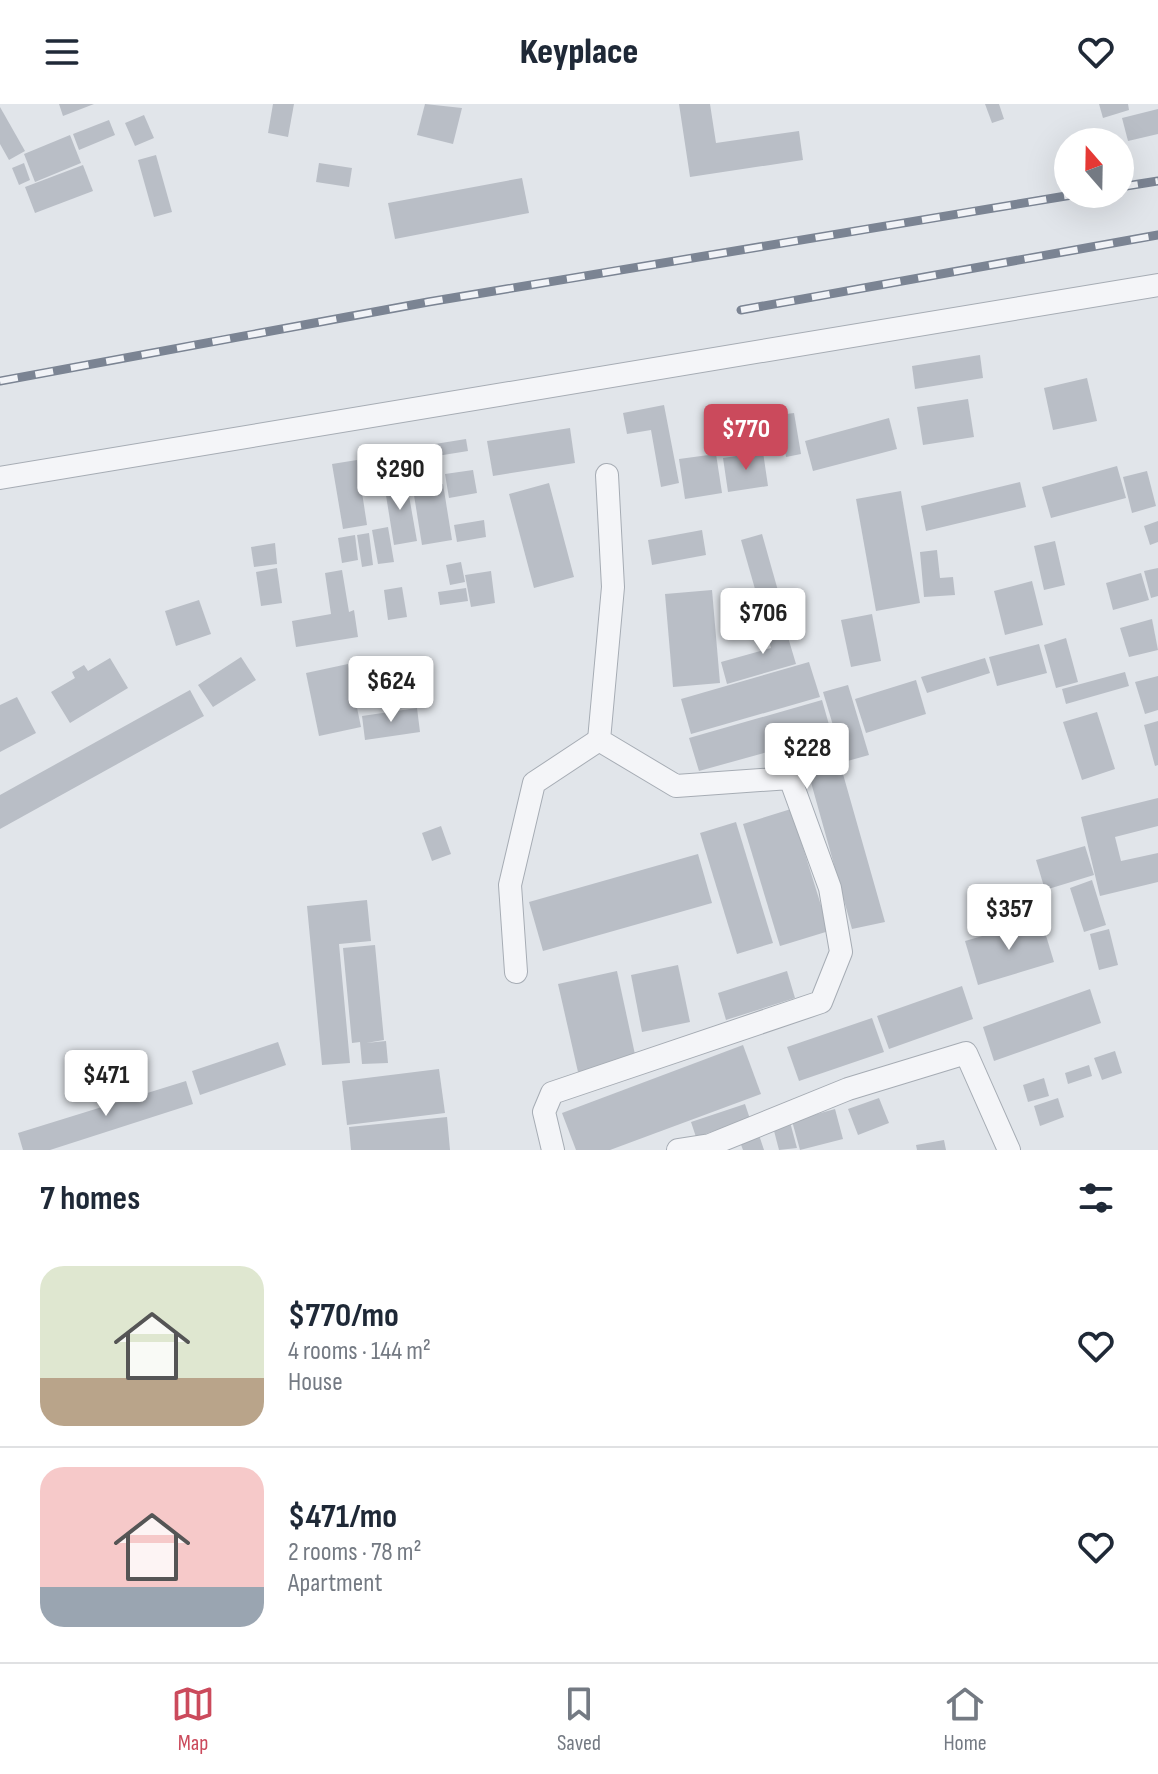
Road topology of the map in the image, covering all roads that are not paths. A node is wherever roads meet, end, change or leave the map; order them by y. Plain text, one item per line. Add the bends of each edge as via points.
1 (1158, 285) edge
2 (607, 475) dead end
3 (0, 478) edge
4 (599, 740) junction
5 (516, 972) dead end
6 (708, 1148) edge
7 (553, 1150) edge
8 (678, 1150) edge
9 (1009, 1150) edge

1 - 3 street
2 - 4 street via 613,587
4 - 5 street via 534,783 510,885
4 - 7 street via 676,786 790,778 830,888 841,952 821,1002 552,1093 544,1112
6 - 8 street
6 - 9 street via 848,1089 966,1053

